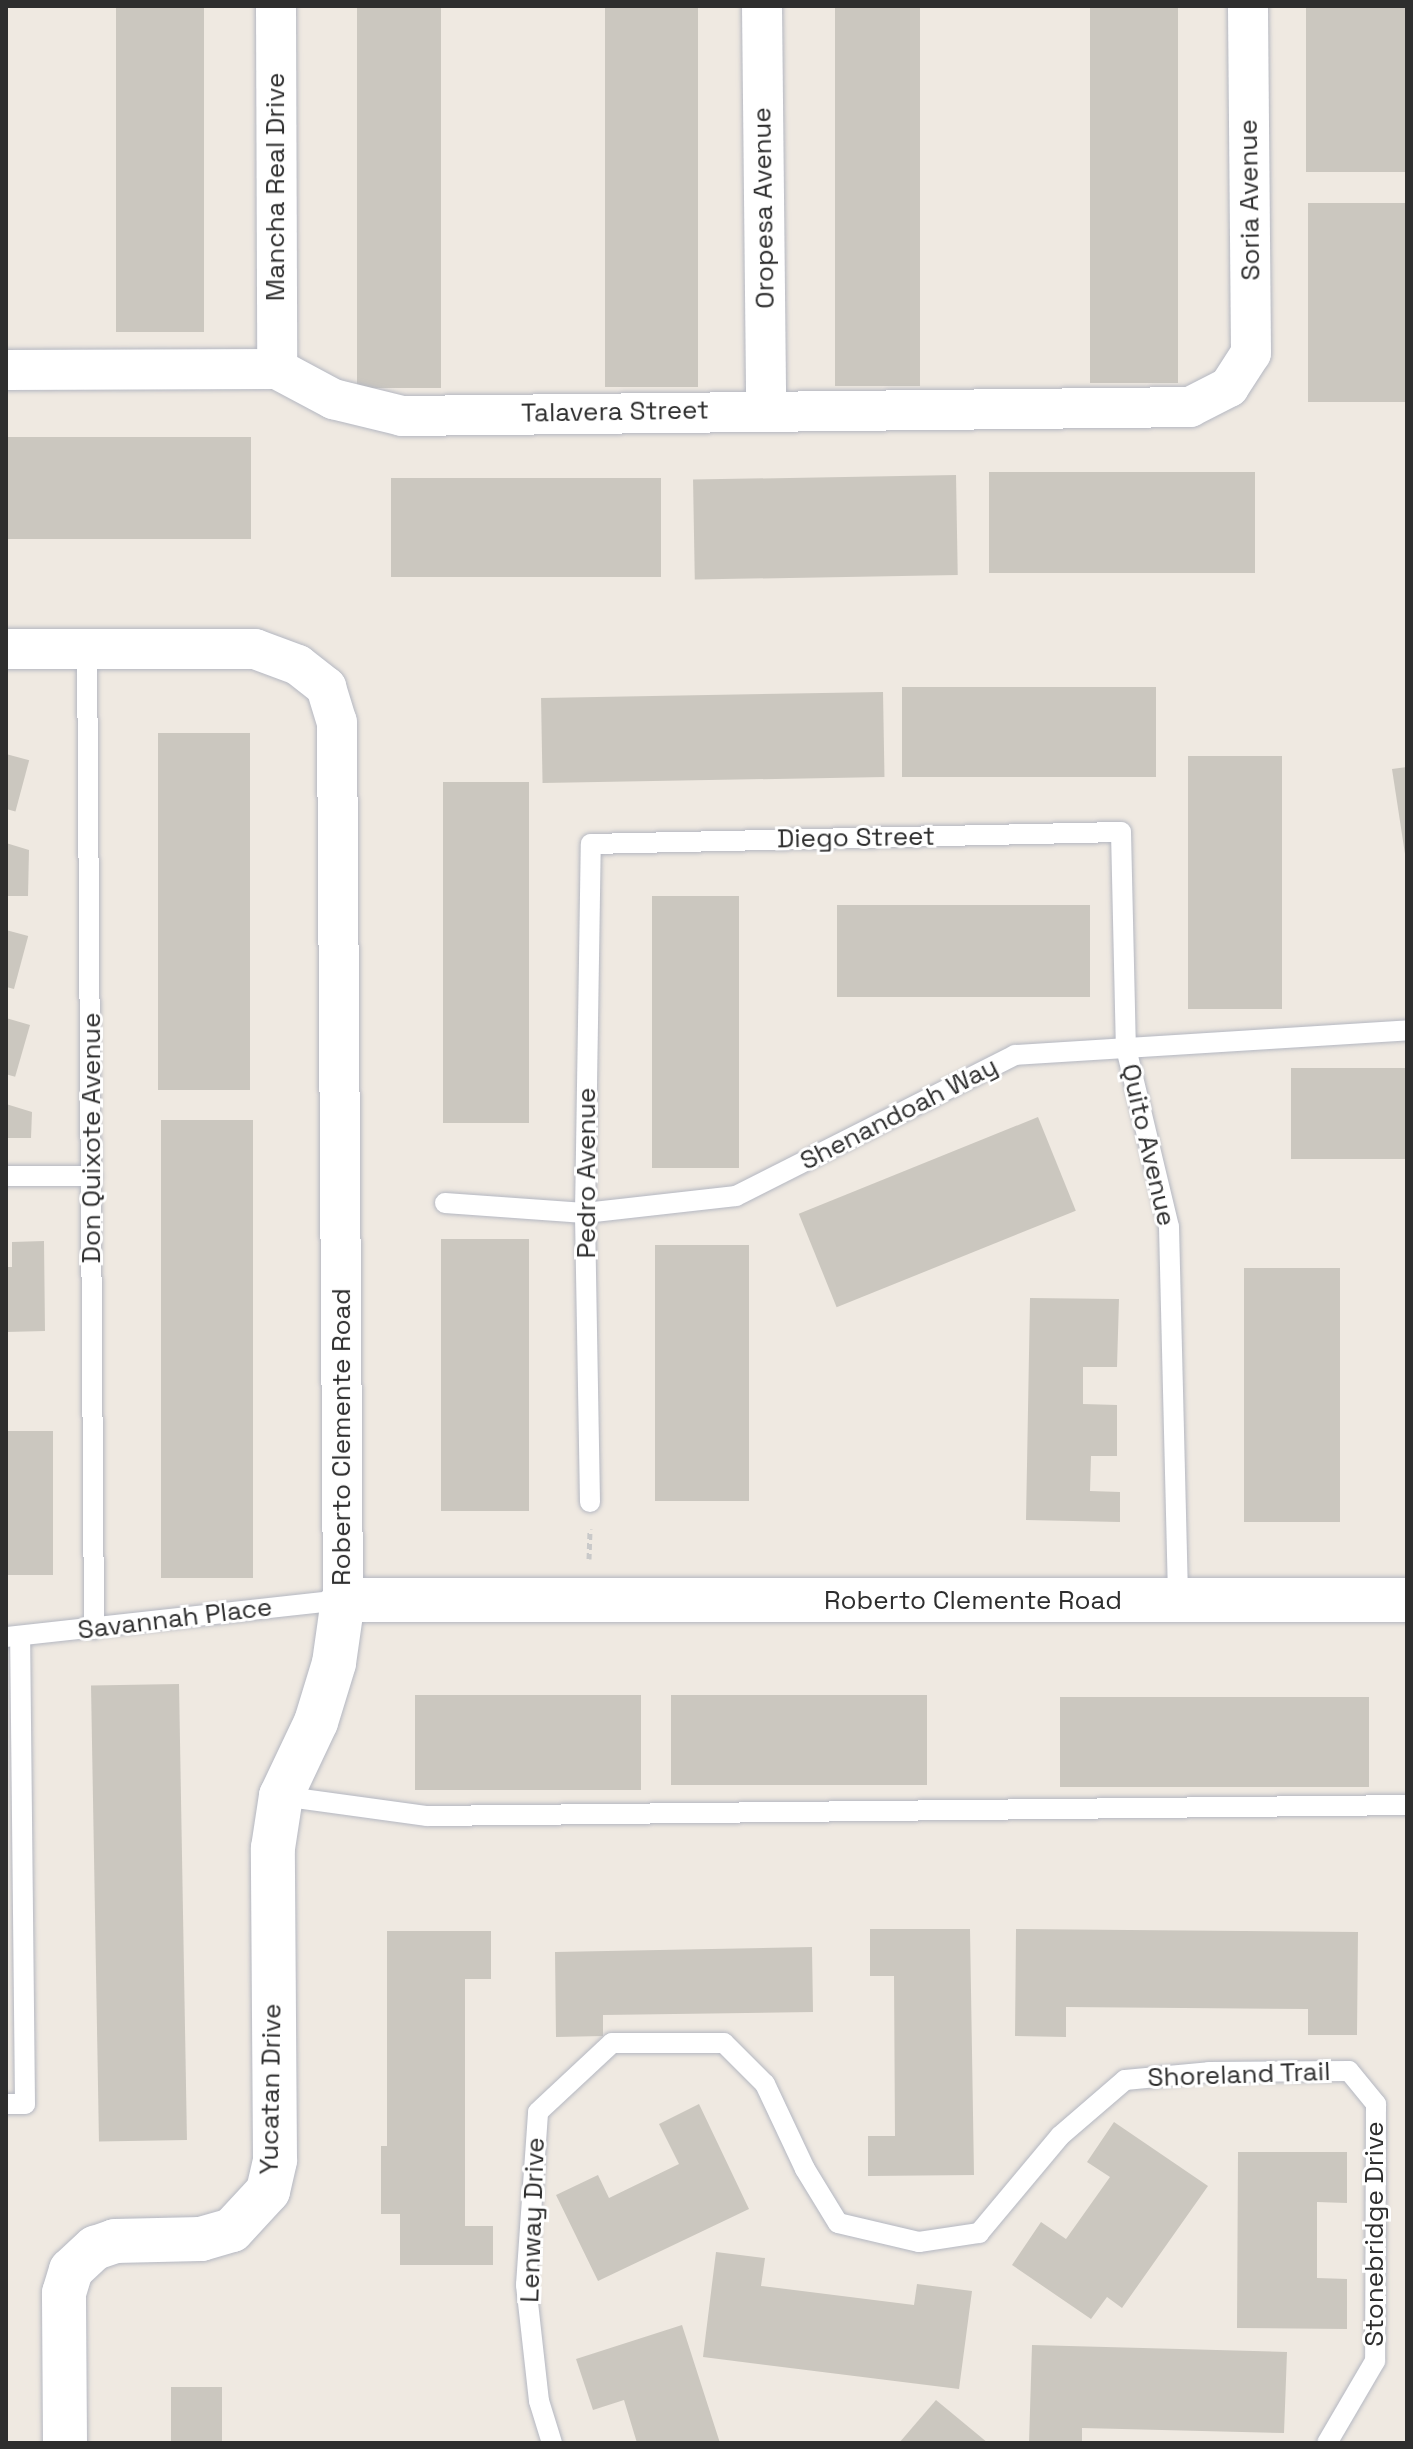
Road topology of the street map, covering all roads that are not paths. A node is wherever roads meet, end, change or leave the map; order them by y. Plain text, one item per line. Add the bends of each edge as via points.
1 (276, 6) edge
2 (762, 6) edge
3 (1248, 6) edge
4 (277, 369) junction
5 (6, 370) edge
6 (1229, 387) joint
7 (766, 410) junction
8 (87, 647) junction
9 (6, 649) edge
10 (1121, 832) joint
11 (591, 844) joint
12 (1407, 1030) edge
13 (1126, 1048) junction
14 (6, 1176) edge
15 (92, 1176) junction
16 (445, 1203) dead end
17 (585, 1213) junction
18 (590, 1502) road end
19 (343, 1600) junction
20 (1407, 1600) edge
21 (1178, 1601) junction
22 (94, 1629) junction
23 (13, 1637) edge
24 (281, 1796) junction
25 (1407, 1805) edge
26 (724, 2043) joint
27 (1349, 2071) joint
28 (15, 2104) edge
29 (65, 2443) edge
30 (552, 2443) edge
31 (1327, 2443) edge

1 - 4 street, Mancha Real Drive
2 - 7 street, Oropesa Avenue
3 - 6 street, Soria Avenue via 1251,353
4 - 5 street, Talavera Street
4 - 7 street, Talavera Street via 333,399 402,416
6 - 7 street, Talavera Street via 1190,407
8 - 9 street, Roberto Clemente Road
8 - 15 lane, Don Quixote Avenue
8 - 19 street, Roberto Clemente Road via 255,649 298,665 326,687 337,722
10 - 11 lane, Diego Street
10 - 13 lane, Quito Avenue
11 - 17 lane, Pedro Avenue
12 - 13 lane, Shenandoah Way
13 - 17 lane, Shenandoah Way via 1015,1055 736,1196
13 - 21 lane, Quito Avenue via 1169,1227
14 - 15 lane
15 - 22 lane, Don Quixote Avenue
16 - 17 lane, Shenandoah Way
17 - 18 lane, Pedro Avenue
19 - 21 street, Roberto Clemente Road
19 - 22 lane, Savannah Place
19 - 24 street, Yucatan Drive via 334,1663 316,1722
20 - 21 street, Roberto Clemente Road
22 - 23 lane, Savannah Place
23 - 28 lane
24 - 25 lane via 427,1816
24 - 29 street, Yucatan Drive via 273,1848 275,2160 268,2191 232,2230 201,2239 115,2241 95,2248 71,2270 64,2293
26 - 27 lane, Shoreland Trail via 765,2084 805,2169 838,2223 919,2242 979,2233 1060,2136 1125,2080 1209,2072
26 - 30 lane, Lenway Drive via 612,2043 538,2112 526,2285 539,2401
27 - 31 lane, Stonebridge Drive via 1376,2104 1375,2361

